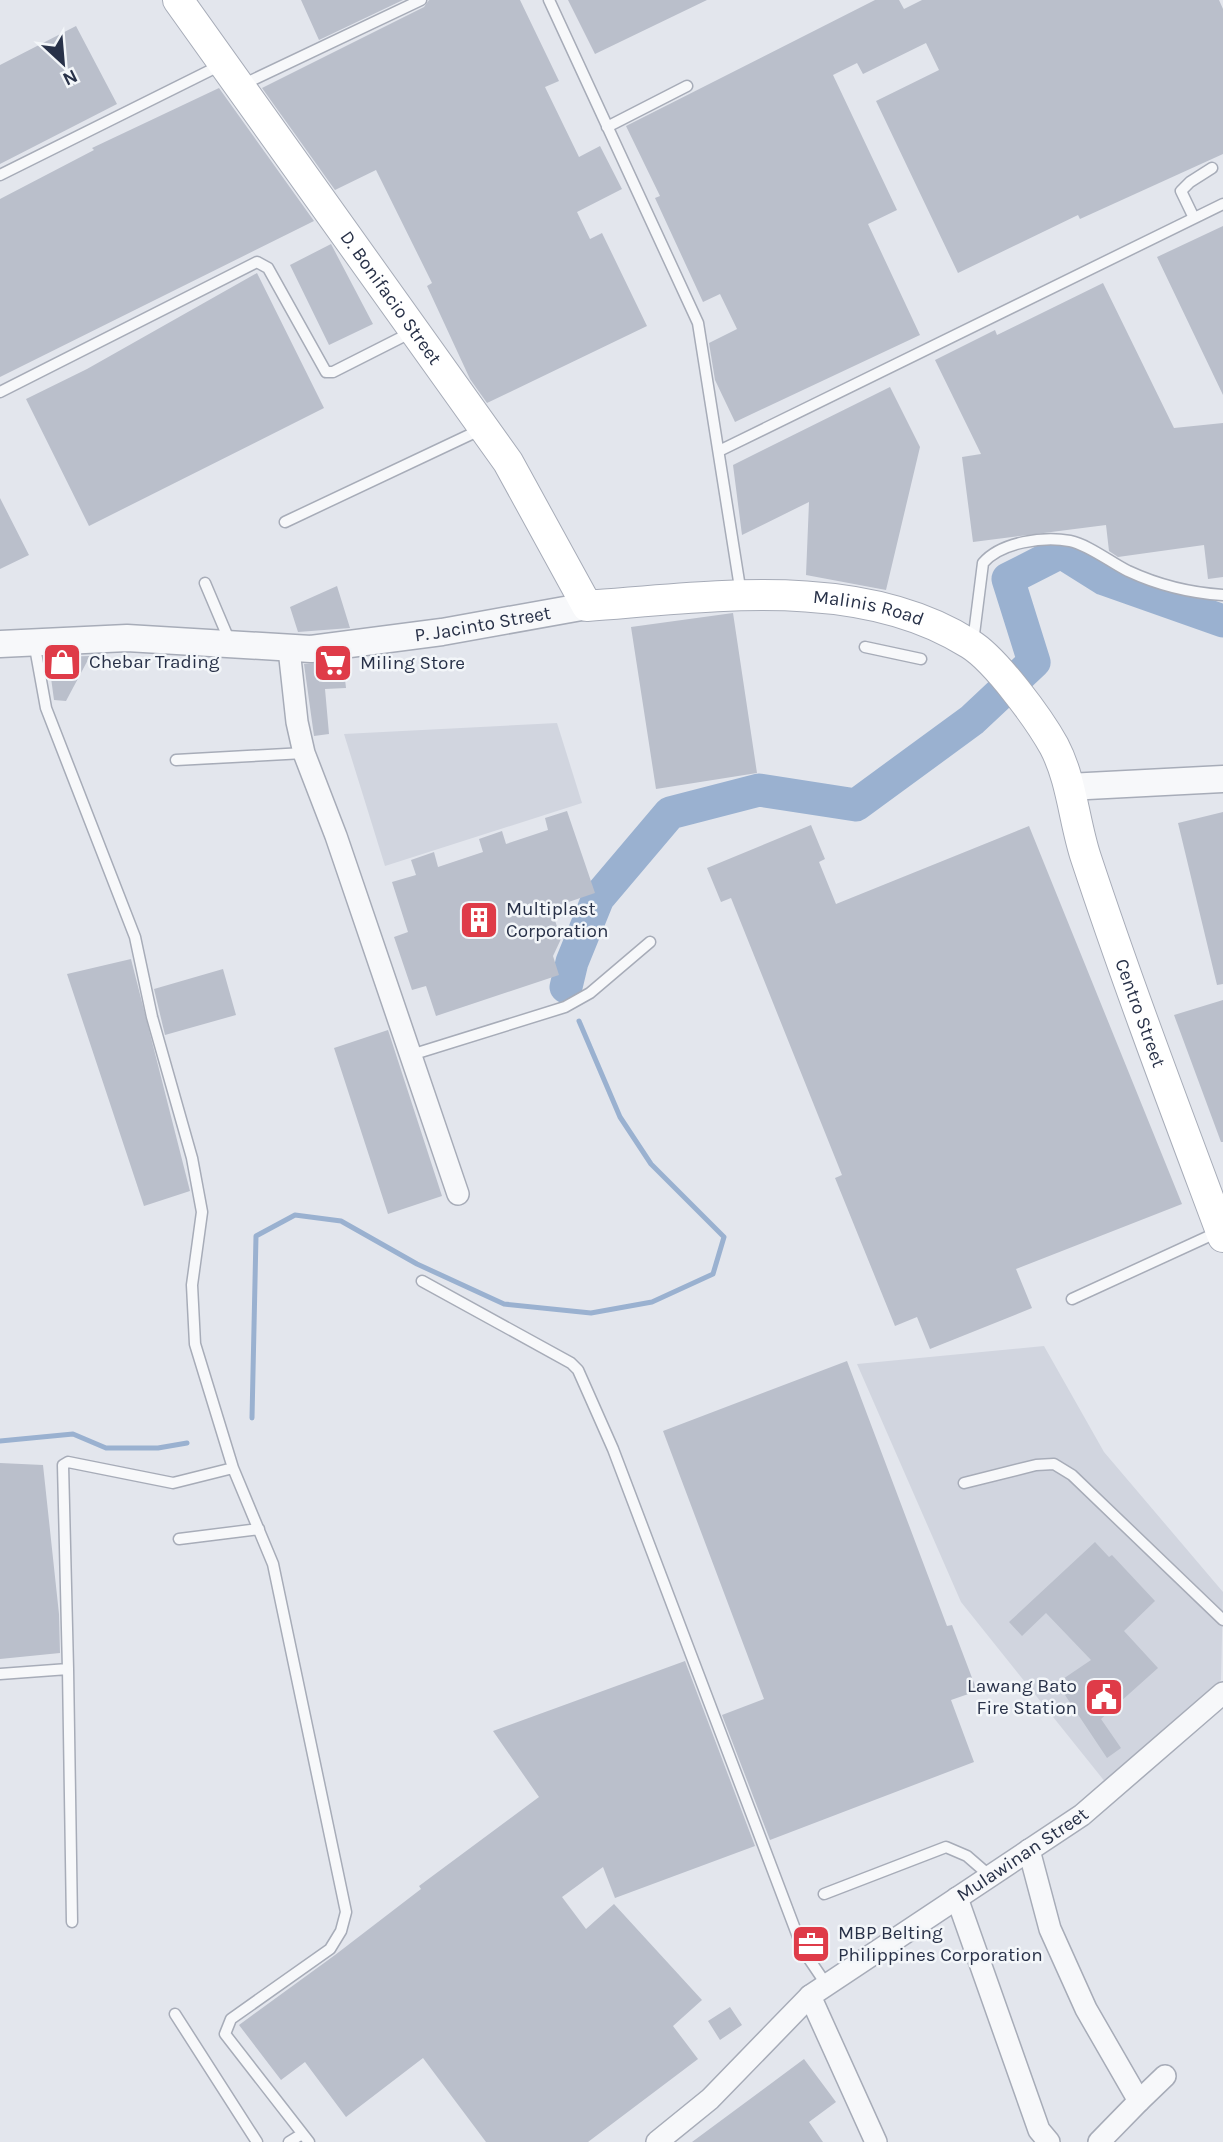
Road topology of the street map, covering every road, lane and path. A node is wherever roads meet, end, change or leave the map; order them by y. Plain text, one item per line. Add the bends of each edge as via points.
1 (178, 0) edge
2 (421, 0) edge
3 (550, 0) edge
4 (232, 75) junction
5 (687, 86) dead end
6 (607, 127) junction
7 (1212, 167) dead end
8 (0, 175) edge
9 (1223, 204) edge
10 (1194, 218) junction
11 (415, 330) junction
12 (0, 392) edge
13 (484, 428) junction
14 (719, 451) junction
15 (285, 522) dead end
16 (205, 583) dead end
17 (741, 594) junction
18 (1223, 595) edge
19 (587, 607) junction
20 (34, 641) junction
21 (0, 644) edge
22 (232, 645) junction
23 (973, 645) junction
24 (865, 647) dead end
25 (289, 649) junction
26 (921, 659) dead end
27 (304, 753) junction
28 (176, 761) dead end
29 (1223, 779) edge
30 (1068, 787) junction
31 (650, 942) dead end
32 (411, 1055) junction
33 (458, 1194) dead end
34 (1222, 1234) edge
35 (422, 1281) dead end
36 (1072, 1299) dead end
37 (233, 1468) junction
38 (964, 1483) dead end
39 (259, 1529) junction
40 (179, 1539) dead end
41 (1223, 1620) edge
42 (68, 1669) junction
43 (0, 1674) edge
44 (1223, 1693) edge
45 (1029, 1850) junction
46 (990, 1876) junction
47 (824, 1894) dead end
48 (957, 1898) junction
49 (72, 1922) dead end
50 (818, 1990) junction
51 (175, 2014) dead end
52 (1165, 2076) dead end
53 (1139, 2101) junction
54 (305, 2138) edge
55 (1041, 2138) edge
56 (257, 2142) edge
57 (289, 2142) edge
58 (657, 2142) edge
59 (876, 2142) edge
60 (1099, 2142) edge

1 - 4 main road, D. Bonifacio Street
2 - 4 lane
3 - 6 lane
4 - 8 lane
4 - 11 main road, D. Bonifacio Street
5 - 6 lane
6 - 14 lane via 698,323
7 - 10 lane via 1181,191
9 - 10 lane
10 - 14 lane
11 - 12 lane via 326,372 268,268 257,262
11 - 13 main road, D. Bonifacio Street
13 - 15 lane
13 - 19 main road, D. Bonifacio Street via 526,493
14 - 17 lane
16 - 22 lane
17 - 19 main road, Malinis Road
17 - 23 main road, Malinis Road via 781,593 872,606 941,627
18 - 23 lane via 1193,593 1131,572 1073,542 1045,539 991,554 983,563
19 - 25 street, P. Jacinto Street via 442,632
20 - 21 street, P. Jacinto Street
20 - 22 street, P. Jacinto Street via 127,638
20 - 37 lane via 46,708 135,937 152,1017 192,1158 202,1212 192,1285 195,1344
22 - 25 street, P. Jacinto Street
23 - 30 main road, Malinis Road via 1014,690 1054,747
24 - 26 lane
25 - 27 street
27 - 28 lane
27 - 32 street
29 - 30 street
30 - 34 main road, Centro Street via 1086,857
31 - 32 lane via 590,993 565,1007
32 - 33 street
34 - 36 lane
35 - 50 lane via 578,1370 613,1449
37 - 39 lane
37 - 42 lane via 173,1483 68,1462 61,1467
38 - 41 lane via 1054,1464 1072,1475
39 - 40 lane
39 - 54 lane via 273,1564 346,1912 330,1949 231,2019 225,2034
42 - 43 lane
42 - 49 lane
44 - 45 street, Mulawinan Street via 1082,1815
45 - 46 street, Mulawinan Street
45 - 53 street via 1050,1929 1086,2009
46 - 47 lane via 946,1847
46 - 48 street, Mulawinan Street
48 - 50 street, Mulawinan Street
48 - 55 street
50 - 58 street, Mulawinan Street via 710,2099
50 - 59 street
51 - 56 lane
52 - 53 street
53 - 60 street
54 - 57 lane

